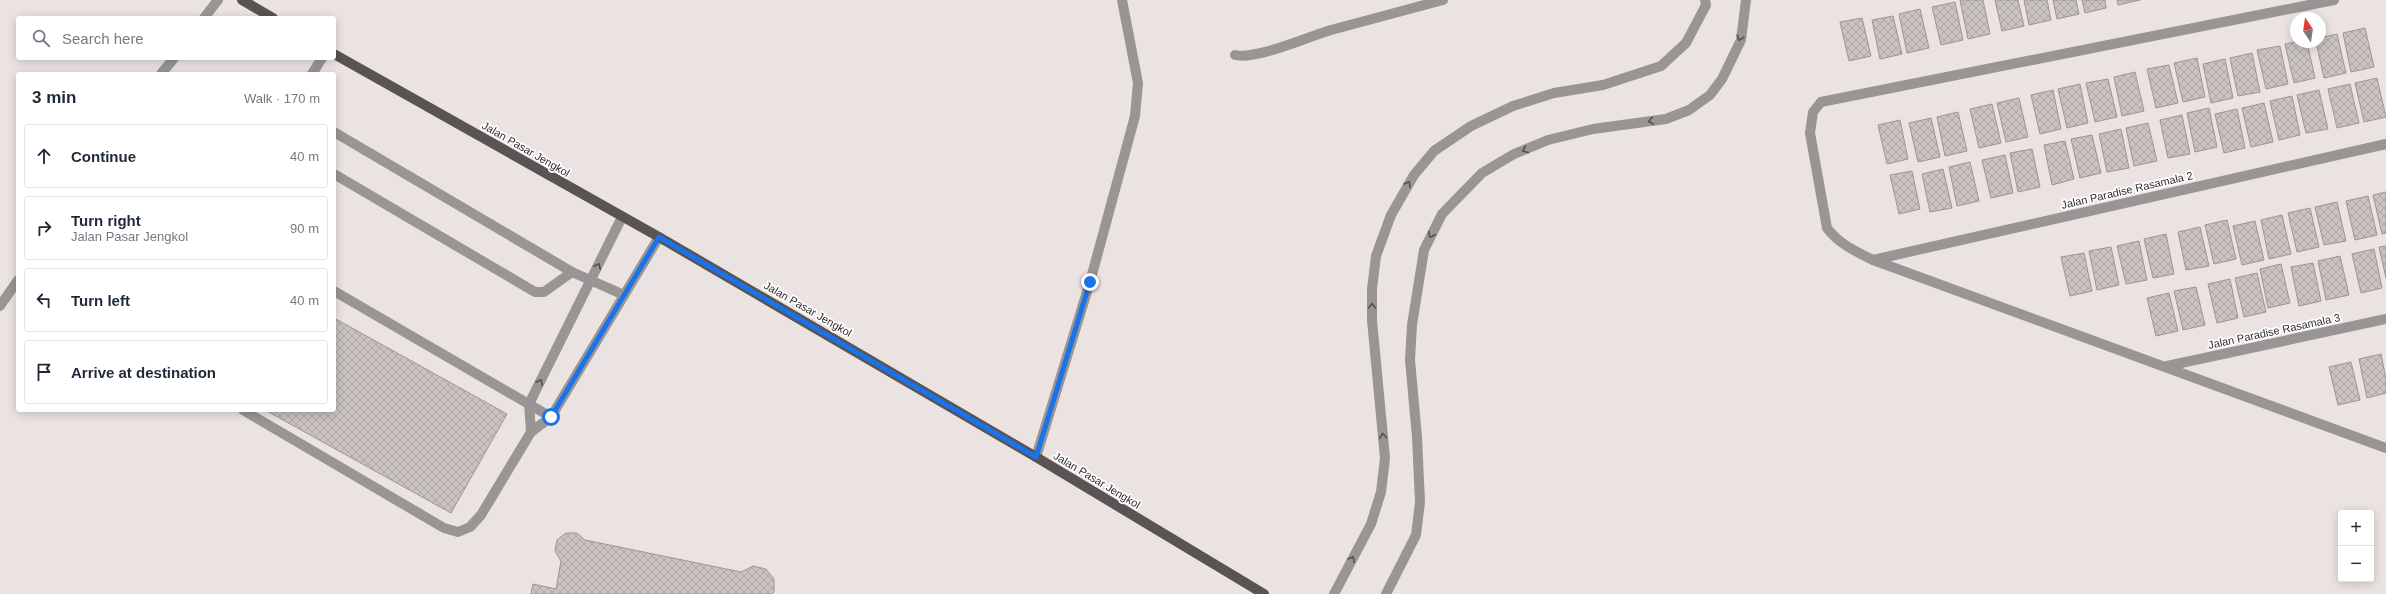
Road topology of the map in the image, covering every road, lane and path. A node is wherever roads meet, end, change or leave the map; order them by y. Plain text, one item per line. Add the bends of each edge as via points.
1 (218, 0) edge
2 (242, 0) edge
3 (1122, 0) edge
4 (1443, 0) edge
5 (1705, 0) edge
6 (1746, 0) edge
7 (2334, 0) edge
8 (206, 16) edge
9 (270, 16) edge
10 (336, 55) edge
11 (1235, 55) dead end
12 (172, 60) edge
13 (321, 60) edge
14 (163, 72) edge
15 (313, 72) edge
16 (336, 133) edge
17 (2386, 144) edge
18 (336, 175) edge
19 (622, 217) junction
20 (659, 237) junction
21 (1874, 260) junction
22 (572, 272) junction
23 (591, 280) junction
24 (16, 283) edge
25 (336, 292) edge
26 (624, 296) junction
27 (0, 306) edge
28 (2386, 319) edge
29 (2167, 366) junction
30 (529, 404) junction
31 (246, 412) edge
32 (551, 417) junction
33 (531, 432) junction
34 (2386, 448) edge
35 (1036, 457) junction
36 (1264, 594) edge
37 (1334, 594) edge
38 (1386, 594) edge

1 - 8 street
2 - 9 main road
3 - 35 street via 1138,83 1135,116 1090,282
4 - 11 street via 1332,30 1245,58
37 -> 5 street via 1371,524 1381,492 1385,458 1372,320 1372,289 1376,256 1391,215 1414,175 1434,150 1471,126 1513,106 1554,93 1603,85 1661,66 1686,43 1706,5
6 -> 38 street via 1740,40 1722,78 1710,95 1689,110 1666,119 1593,129 1548,140 1514,154 1482,172 1442,214 1424,250 1412,325 1410,360 1420,502 1416,535
7 - 21 street via 1821,102 1813,112 1810,133 1827,228 1848,248
10 - 19 main road, Jalan Pasar Jengkol
12 - 14 street
13 - 15 street
16 - 22 street
17 - 21 street, Jalan Paradise Rasamala 2
18 - 22 street via 536,292 544,292
19 - 20 main road, Jalan Pasar Jengkol
23 -> 19 street
20 - 26 street
20 - 35 main road, Jalan Pasar Jengkol
21 - 29 street
22 - 23 street
23 - 26 street
30 -> 23 street
24 - 27 street
25 - 30 street
26 - 32 street
28 - 29 street, Jalan Paradise Rasamala 3
29 - 34 street
30 - 32 street
30 - 33 street
31 - 33 street via 444,528 458,532 470,527 482,515
32 - 33 street
35 - 36 main road, Jalan Pasar Jengkol

